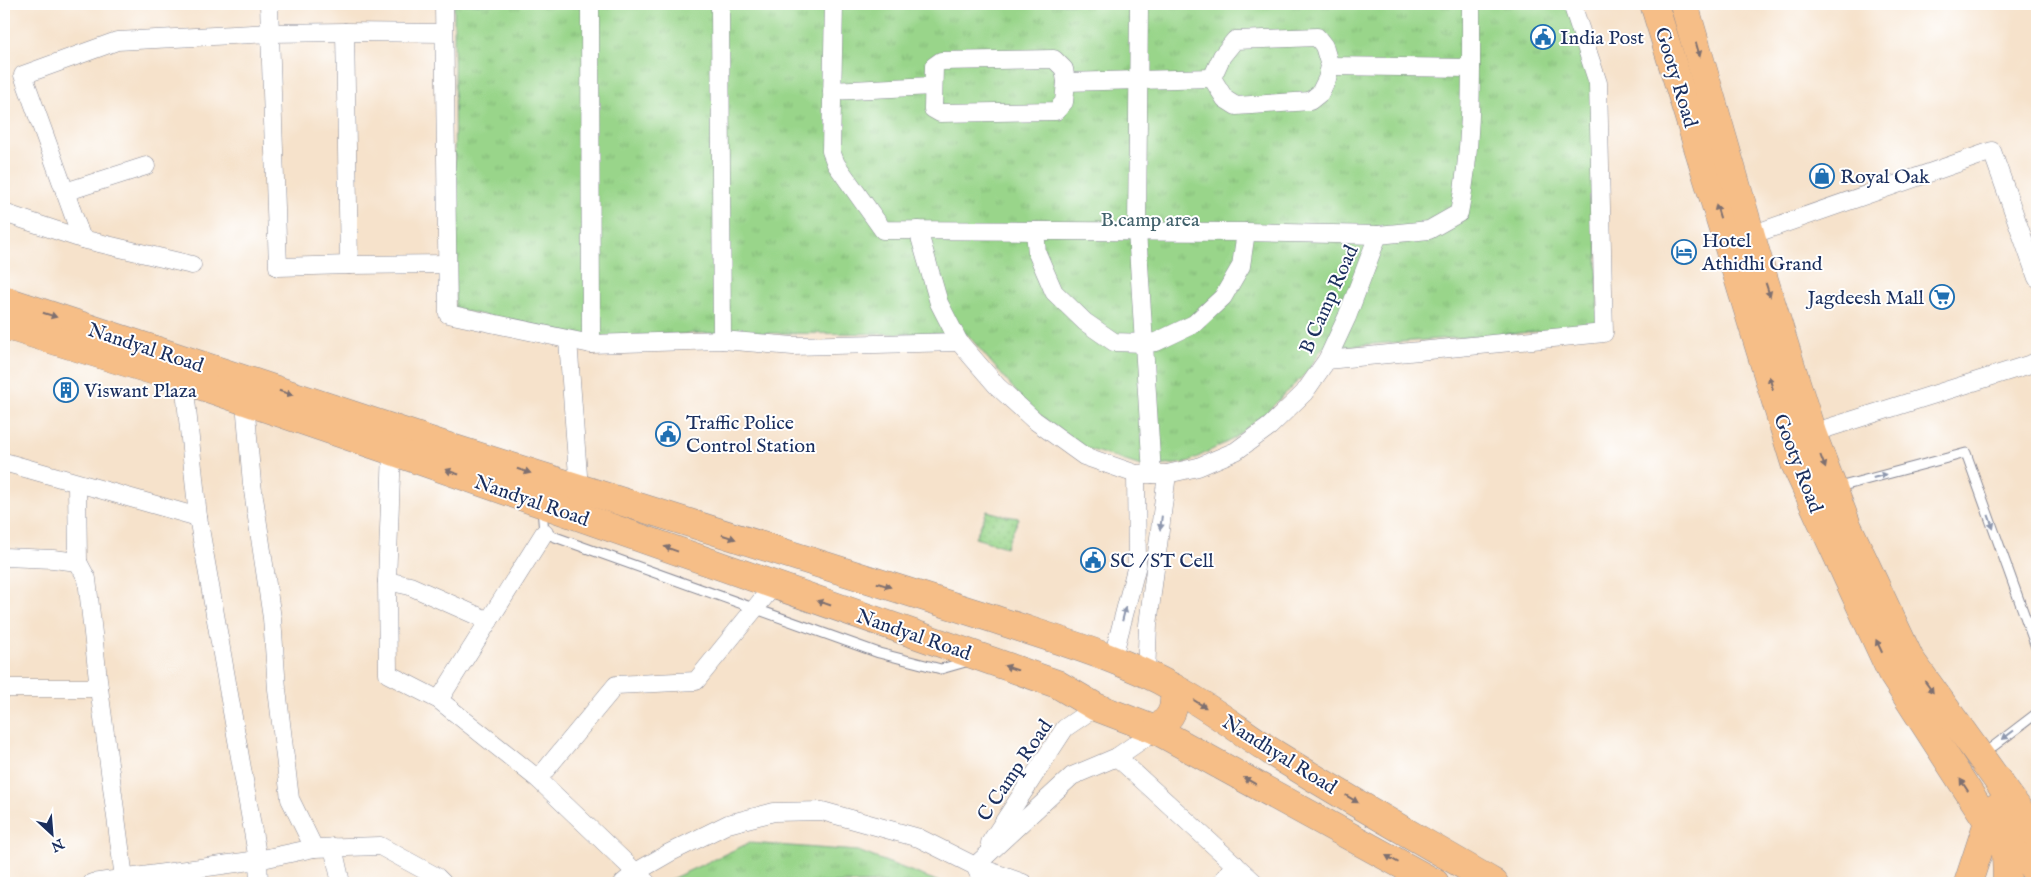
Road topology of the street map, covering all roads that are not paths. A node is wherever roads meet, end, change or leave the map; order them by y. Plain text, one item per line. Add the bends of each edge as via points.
1 (269, 4) edge
2 (444, 4) edge
3 (590, 4) edge
4 (720, 4) edge
5 (834, 4) edge
6 (1139, 4) edge
7 (1471, 4) edge
8 (1572, 4) edge
9 (1654, 4) edge
10 (1684, 4) edge
11 (345, 32) junction
12 (444, 33) junction
13 (270, 34) junction
14 (1330, 66) junction
15 (1471, 68) junction
16 (1212, 78) junction
17 (1139, 80) junction
18 (1066, 82) junction
19 (932, 86) junction
20 (832, 91) junction
21 (146, 166) dead end
22 (65, 192) junction
23 (4, 213) edge
24 (918, 230) junction
25 (1035, 231) junction
26 (1137, 231) junction
27 (1246, 232) junction
28 (1378, 235) junction
29 (1751, 236) junction
30 (82, 239) junction
31 (447, 264) junction
32 (192, 265) dead end
33 (349, 265) junction
34 (2037, 278) edge
35 (4, 300) edge
36 (4, 325) edge
37 (568, 340) junction
38 (722, 340) junction
39 (959, 342) junction
40 (1144, 343) junction
41 (591, 344) junction
42 (1328, 360) junction
43 (2037, 362) edge
44 (184, 380) junction
45 (245, 402) junction
46 (1812, 433) junction
47 (392, 451) junction
48 (4, 462) edge
49 (1152, 474) junction
50 (78, 484) junction
51 (579, 488) junction
52 (1833, 489) junction
53 (542, 503) junction
54 (198, 517) junction
55 (544, 534) junction
56 (4, 557) edge
57 (78, 562) junction
58 (387, 581) junction
59 (774, 585) junction
60 (754, 610) junction
61 (489, 621) junction
62 (1060, 641) junction
63 (2037, 650) edge
64 (981, 658) junction
65 (1112, 661) junction
66 (1146, 674) junction
67 (1057, 684) junction
68 (4, 688) edge
69 (99, 688) junction
70 (1174, 688) junction
71 (439, 700) junction
72 (1096, 707) junction
73 (2037, 713) edge
74 (1156, 730) junction
75 (1117, 757) junction
76 (1980, 757) junction
77 (538, 779) junction
78 (2006, 794) junction
79 (1996, 825) junction
80 (2037, 835) edge
81 (333, 847) junction
82 (314, 848) junction
83 (258, 860) junction
84 (1235, 864) junction
85 (975, 866) junction
86 (2037, 874) edge
87 (124, 878) junction
88 (635, 880) edge
89 (92, 883) edge
90 (259, 883) edge
91 (341, 883) edge
92 (443, 883) edge
93 (983, 883) edge
94 (1023, 883) edge
95 (1221, 883) edge
96 (1256, 883) edge
97 (1435, 883) edge
98 (1494, 883) edge
99 (1968, 883) edge
100 (2007, 883) edge

1 - 13 street
2 - 12 street
3 - 41 street
4 - 38 street
5 - 20 street
6 - 17 street
7 - 15 street
8 - 42 street via 1598,83 1604,333
79 -> 9 main road, Gooty Road via 1891,672 1796,464
10 -> 29 main road, Gooty Road
11 - 12 street
11 - 13 street
11 - 33 street
12 - 31 street
13 - 22 street via 117,41 23,75
13 - 33 street via 278,267
14 - 15 street
14 - 16 street via 1320,93 1310,101 1236,106 1226,99
14 - 16 street via 1324,46 1316,37 1235,40 1222,56
15 - 28 street via 1466,180 1459,213 1429,230
16 - 17 street
17 - 18 street
17 - 26 street
18 - 19 street via 1064,68 1054,59 941,61 934,66
18 - 19 street via 1064,102 1056,110 940,113 933,109
19 - 20 street
20 - 24 street via 831,151 836,164 882,230
21 - 22 street
22 - 30 street
23 - 30 street
24 - 25 street
24 - 39 street via 939,303
25 - 26 street
25 - 40 street via 1038,253 1054,292 1085,322 1114,342
26 - 27 street
26 - 40 street
27 - 28 street
27 - 40 street via 1241,266 1224,297 1194,324 1156,342
28 - 42 street, B Camp Road
29 - 34 street via 1992,152
29 -> 46 main road, Gooty Road
30 - 32 street
31 - 33 street
31 - 37 street via 448,314
35 -> 51 main road, Nandyal Road
36 - 44 main road, Nandyal Road
37 - 41 street
37 - 51 street
38 - 39 street via 793,346
38 - 41 street
39 - 49 street via 997,386 1034,420 1084,456
40 - 49 street
42 - 49 street, B Camp Road via 1304,393 1284,413 1236,451 1198,467
43 - 46 street
44 - 45 main road, Nandyal Road
44 - 54 street
45 - 47 main road, Nandyal Road
45 - 82 street via 252,484 272,618 290,799
46 -> 52 main road, Gooty Road
53 -> 47 main road, Nandyal Road
47 - 58 street
48 - 50 street
65 -> 49 street via 1136,565
49 -> 66 street
50 - 54 street
50 - 57 street
51 -> 62 main road, Nandyal Road
52 -> 63 lane via 1966,453
52 -> 76 main road, Gooty Road via 1846,525 1910,659
53 - 55 lane
59 -> 53 main road, Nandyal Road
54 - 83 street
55 - 60 lane
55 - 61 street
56 - 57 street
57 - 69 street via 87,579
58 - 61 street via 410,586
58 - 71 street via 388,674
59 - 60 street
64 -> 59 main road, Nandyal Road
60 - 64 lane via 879,653 941,669
60 - 77 street via 696,681 616,685
61 - 71 street
62 - 65 main road, Nandhyal Road
62 - 67 main road via 1054,667
67 -> 64 main road, Nandyal Road
65 - 66 main road, Nandhyal Road
66 - 70 main road, Nandhyal Road
67 - 72 main road, Nandyal Road
68 - 69 street
69 - 87 street
70 - 74 main road via 1171,718
70 -> 98 main road, Nandhyal Road via 1275,754
71 - 77 street
72 - 74 main road, Nandyal Road
72 - 85 street, C Camp Road via 1065,728
73 -> 76 lane
74 - 75 street
97 -> 74 main road, Nandyal Road
75 - 84 street
75 - 85 street via 1072,776
76 - 78 main road, Gooty Road
77 - 88 street
78 - 79 main road
78 - 80 main road, Gooty Road
79 - 86 main road, Gooty Road
79 - 99 main road
79 - 100 main road
81 - 82 street
81 - 91 street
81 - 92 street via 380,846
82 - 83 street
83 - 87 street
83 - 90 street
84 - 95 street
84 - 96 street
85 - 88 street via 919,838 822,811 774,812 728,824 669,852
85 - 93 street
85 - 94 street
87 - 89 street

